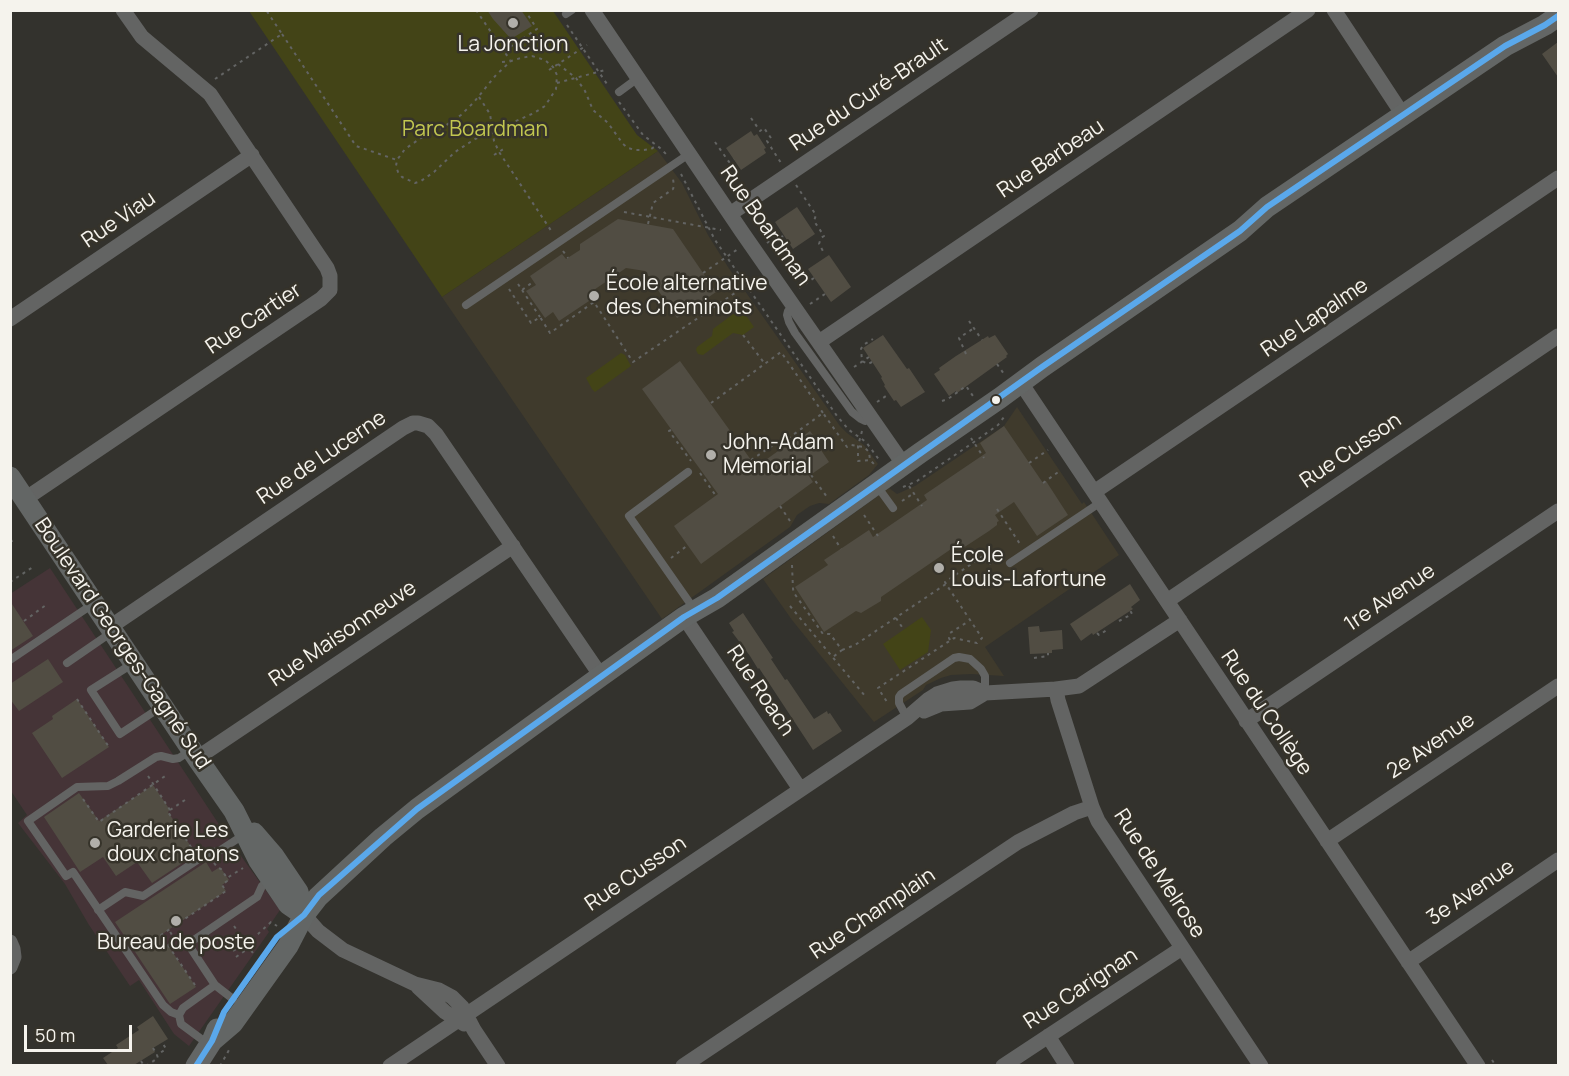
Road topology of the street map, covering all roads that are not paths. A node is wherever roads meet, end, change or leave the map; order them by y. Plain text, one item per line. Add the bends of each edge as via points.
1 (123, 10) edge
2 (592, 10) edge
3 (1031, 10) edge
4 (1308, 10) edge
5 (1334, 10) edge
6 (1558, 16) edge
7 (638, 78) junction
8 (616, 94) road end
9 (1403, 115) junction
10 (689, 154) junction
11 (252, 155) junction
12 (1558, 178) edge
13 (730, 214) junction
14 (465, 305) dead end
15 (800, 306) junction
16 (10, 319) edge
17 (1558, 336) edge
18 (819, 342) junction
19 (1021, 383) junction
20 (869, 418) junction
21 (688, 472) dead end
22 (905, 476) junction
23 (10, 477) edge
24 (877, 477) junction
25 (1098, 497) junction
26 (25, 499) junction
27 (892, 508) road end
28 (1558, 511) edge
29 (513, 546) junction
30 (1010, 563) dead end
31 (1167, 601) junction
32 (94, 603) junction
33 (689, 614) junction
34 (1180, 620) junction
35 (111, 629) junction
36 (10, 660) edge
37 (67, 663) dead end
38 (134, 663) junction
39 (601, 676) junction
40 (1558, 686) edge
41 (1056, 689) junction
42 (986, 693) junction
43 (163, 706) junction
44 (907, 718) junction
45 (1246, 721) junction
46 (194, 754) junction
47 (800, 789) junction
48 (1092, 807) junction
49 (248, 832) junction
50 (1327, 841) junction
51 (1558, 860) edge
52 (271, 878) junction
53 (98, 910) junction
54 (304, 915) junction
55 (10, 942) edge
56 (1182, 948) junction
57 (1408, 962) junction
58 (10, 967) edge
59 (215, 985) junction
60 (233, 999) junction
61 (178, 1015) junction
62 (461, 1017) junction
63 (1047, 1036) junction
64 (211, 1043) junction
65 (196, 1065) edge
66 (390, 1065) edge
67 (498, 1065) edge
68 (683, 1065) edge
69 (1003, 1065) edge
70 (1067, 1065) edge
71 (1261, 1065) edge
72 (1478, 1065) edge

1 - 11 street, Rue Cartier via 142,37 210,94
2 - 7 street, Rue Boardman
3 - 13 street, Rue du Curé-Brault
4 - 18 street, Rue Barbeau
5 - 9 street
6 - 9 street via 1505,46
7 - 8 lane
7 - 10 street, Rue Boardman
9 - 19 street
10 - 13 street, Rue Boardman
10 - 14 lane
11 - 16 street, Rue Viau
11 - 26 street, Rue Cartier via 327,268 331,282 327,295
12 - 25 street, Rue Lapalme
13 - 15 street, Rue Boardman
15 - 18 street, Rue Boardman
15 - 20 lane via 787,315 795,333 852,412 865,421
17 - 31 street, Rue Cusson
18 - 20 street, Rue Boardman
19 - 22 street
19 - 25 street, Rue du Collège
20 - 22 street, Rue Boardman
21 - 33 lane via 629,516
22 - 24 street
23 - 26 street, Boulevard Georges-Gagné Sud
24 - 27 lane
24 - 33 street via 717,598
25 - 30 lane
25 - 31 street, Rue du Collège
26 - 32 street, Boulevard Georges-Gagné Sud
28 - 45 street, 1re Avenue
29 - 35 street, Rue de Lucerne via 432,429 413,423
29 - 39 street, Rue de Lucerne
29 - 46 street, Rue Maisonneuve
31 - 34 street, Rue du Collège
32 - 35 street, Boulevard Georges-Gagné Sud
32 - 36 lane
33 - 39 street
33 - 47 street, Rue Roach
34 - 41 street, Rue Cusson via 1086,683
34 - 45 street, Rue du Collège
35 - 37 lane
35 - 38 street, Boulevard Georges-Gagné Sud
38 - 43 street, Boulevard Georges-Gagné Sud
38 - 43 lane via 92,690 120,734
39 - 54 street via 400,822 319,895
40 - 50 street, 2e Avenue
41 - 42 street, Rue Cusson
41 - 48 street, Rue de Melrose
42 - 44 street, Rue Cusson via 973,688 946,691 928,699
42 - 44 lane via 981,669 970,659 954,658 901,694 898,703
43 - 46 street, Boulevard Georges-Gagné Sud
44 - 47 street, Rue Cusson
45 - 50 street, Rue du Collège
46 - 49 street, Boulevard Georges-Gagné Sud
46 - 53 lane via 173,759 156,757 108,786 77,787 28,821 66,876 73,872
47 - 62 street, Rue Cusson
48 - 56 street, Rue de Melrose
48 - 68 street, Rue Champlain via 1018,842
49 - 52 street, Boulevard Georges-Gagné Sud via 259,861
49 - 53 lane via 143,896 125,892
49 - 54 street, Boulevard Georges-Gagné Sud via 273,855 298,892
50 - 57 street, Rue du Collège
51 - 57 street, 3e Avenue
52 - 54 street, Boulevard Georges-Gagné Sud via 288,904
52 - 59 lane via 257,897 188,944
53 - 61 lane via 163,1005
54 - 60 street via 277,937
54 - 62 street via 343,950 452,997 458,1002
54 - 64 street via 288,946 233,1023
55 - 58 street via 14,957
56 - 63 street, Rue Carignan
56 - 71 street, Rue de Melrose
57 - 72 street, Rue du Collège
59 - 60 lane
59 - 61 lane
60 - 64 street
61 - 64 lane via 181,1024
62 - 66 street, Rue Cusson
62 - 67 street
63 - 69 street, Rue Carignan
63 - 70 street
64 - 65 street

